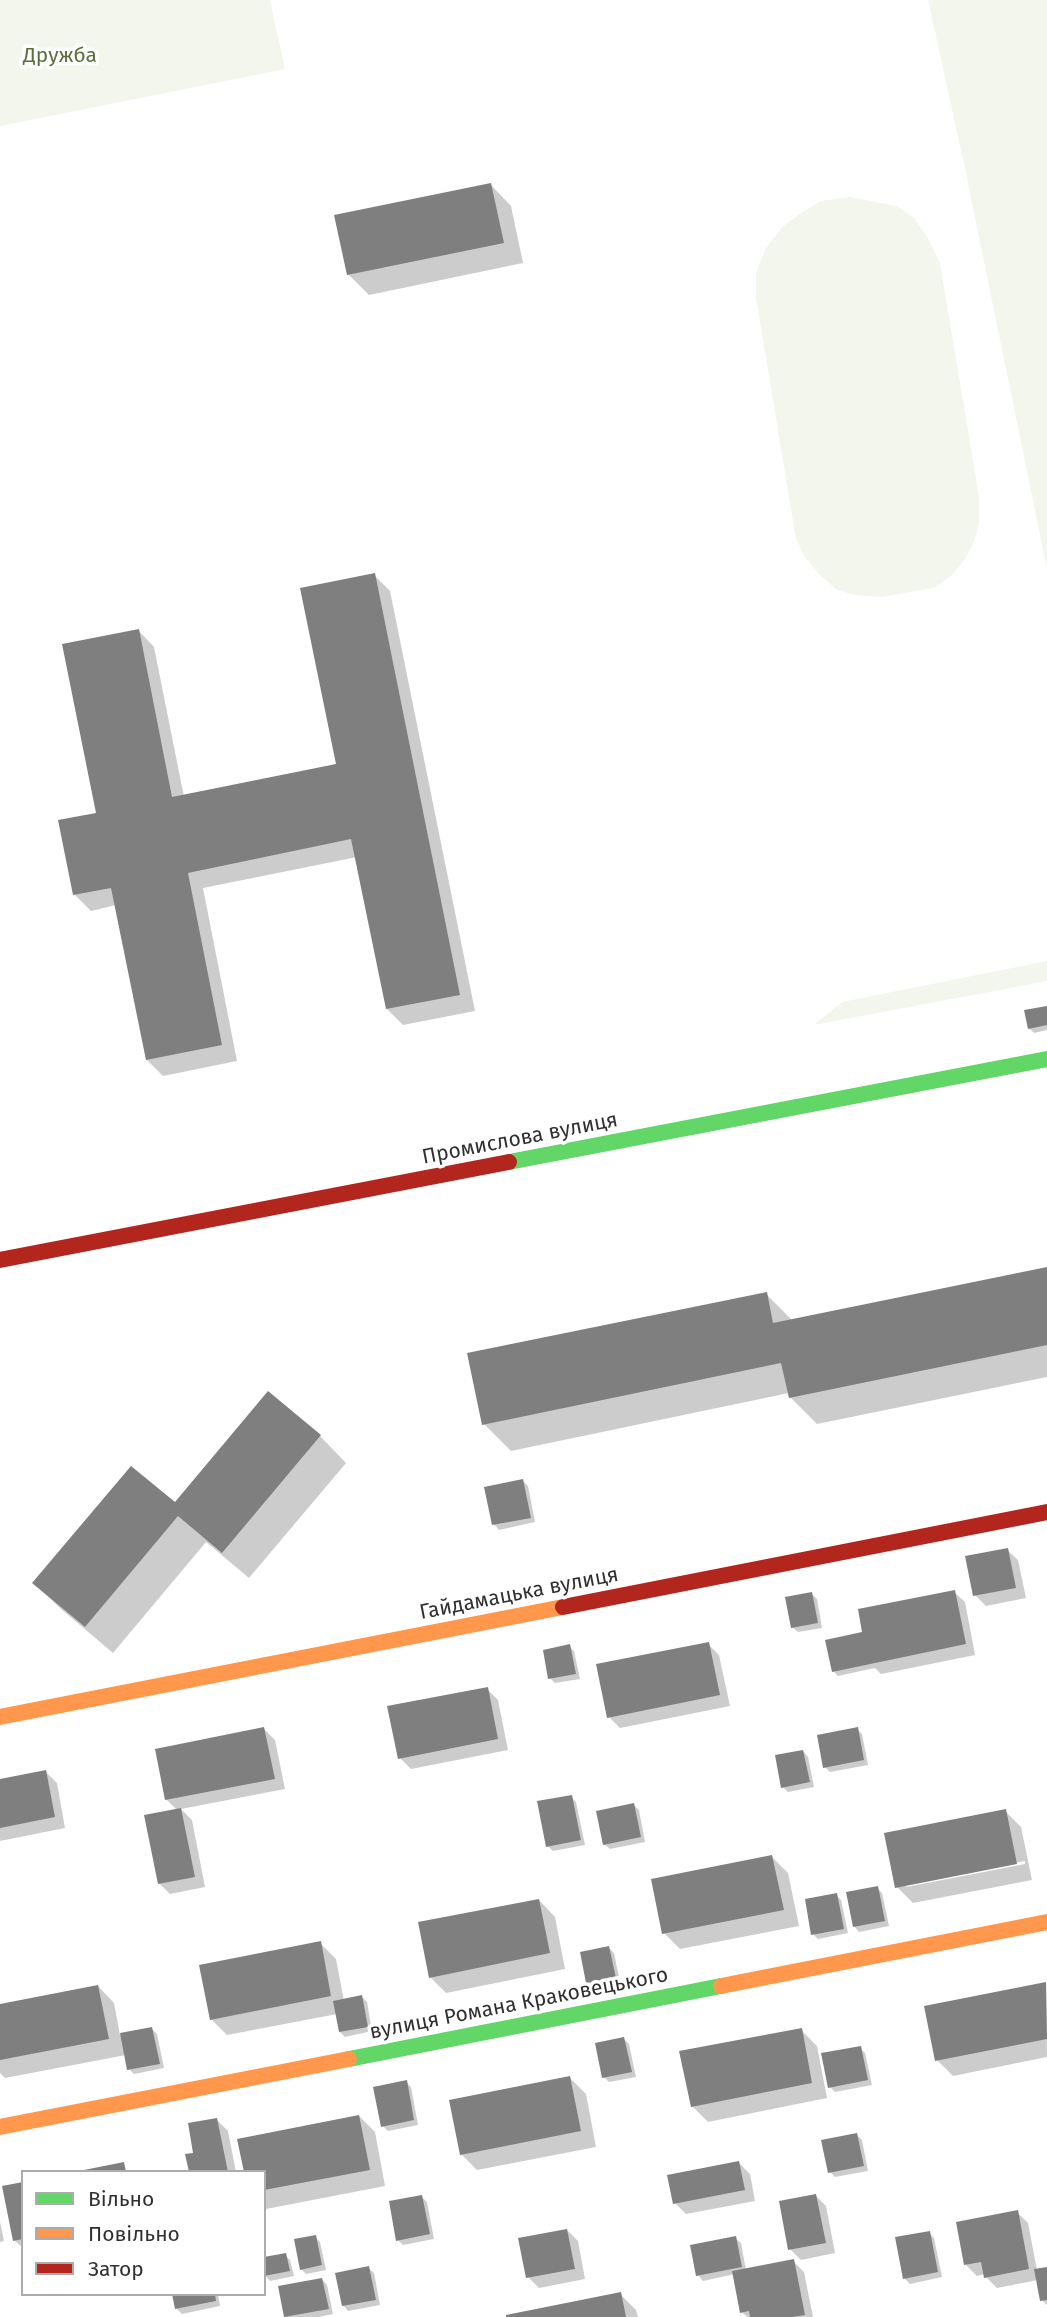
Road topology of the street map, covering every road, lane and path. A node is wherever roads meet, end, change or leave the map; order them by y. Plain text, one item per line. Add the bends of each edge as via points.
1 (1047, 1059) edge
2 (0, 1260) edge
3 (1047, 1512) edge
4 (0, 1717) edge
5 (1047, 1922) edge
6 (0, 2127) edge

1 - 2 street, Промислова вулиця
3 - 4 street, Гайдамацька вулиця
5 - 6 street, вулиця Романа Краковецького

